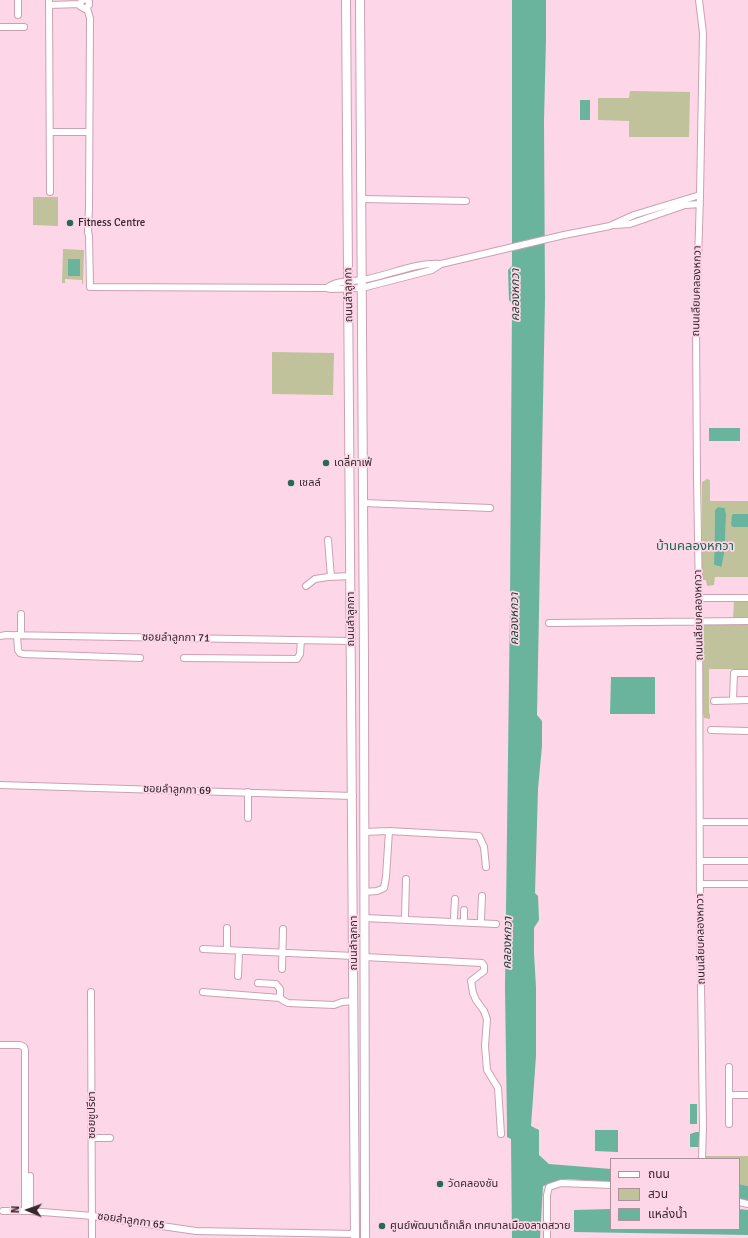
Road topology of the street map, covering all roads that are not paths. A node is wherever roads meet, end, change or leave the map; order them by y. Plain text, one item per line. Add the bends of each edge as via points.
1 (18, 0) edge
2 (86, 0) edge
3 (346, 0) edge
4 (360, 0) edge
5 (699, 0) edge
6 (82, 2) edge
7 (49, 3) edge
8 (87, 8) junction
9 (18, 15) dead end
10 (0, 27) edge
11 (24, 27) dead end
12 (50, 132) junction
13 (89, 132) junction
14 (50, 192) dead end
15 (700, 195) junction
16 (362, 199) junction
17 (466, 202) dead end
18 (700, 204) junction
19 (610, 226) junction
20 (441, 264) junction
21 (416, 267) junction
22 (392, 273) junction
23 (418, 274) junction
24 (395, 280) junction
25 (362, 284) junction
26 (349, 285) junction
27 (363, 504) junction
28 (490, 508) dead end
29 (328, 540) dead end
30 (351, 576) junction
31 (331, 577) junction
32 (306, 586) dead end
33 (700, 598) junction
34 (748, 598) edge
35 (21, 614) dead end
36 (699, 621) junction
37 (748, 622) edge
38 (549, 623) dead end
39 (19, 635) junction
40 (0, 636) edge
41 (301, 640) junction
42 (351, 641) junction
43 (140, 658) dead end
44 (184, 658) dead end
45 (748, 673) edge
46 (733, 700) junction
47 (748, 700) edge
48 (714, 701) dead end
49 (711, 730) dead end
50 (748, 731) edge
51 (0, 785) edge
52 (248, 792) junction
53 (353, 796) junction
54 (248, 818) dead end
55 (701, 822) junction
56 (748, 822) edge
57 (389, 831) junction
58 (364, 832) junction
59 (353, 860) junction
60 (364, 860) junction
61 (700, 861) junction
62 (748, 861) edge
63 (486, 867) dead end
64 (406, 879) dead end
65 (701, 884) junction
66 (748, 884) edge
67 (364, 892) junction
68 (482, 896) dead end
69 (455, 899) dead end
70 (464, 910) dead end
71 (364, 916) junction
72 (405, 916) junction
73 (454, 918) junction
74 (464, 918) junction
75 (496, 924) dead end
76 (227, 928) dead end
77 (283, 929) dead end
78 (203, 949) dead end
79 (227, 950) junction
80 (239, 951) junction
81 (282, 953) junction
82 (354, 956) junction
83 (364, 957) junction
84 (282, 969) dead end
85 (238, 976) dead end
86 (258, 983) dead end
87 (91, 992) dead end
88 (203, 992) dead end
89 (280, 998) junction
90 (354, 1001) junction
91 (0, 1045) edge
92 (729, 1067) dead end
93 (729, 1095) junction
94 (748, 1096) edge
95 (729, 1124) dead end
96 (500, 1134) dead end
97 (92, 1138) junction
98 (110, 1138) dead end
99 (702, 1158) edge
100 (30, 1176) dead end
101 (610, 1185) edge
102 (3, 1211) dead end
103 (27, 1211) junction
104 (92, 1216) junction
105 (196, 1231) junction
106 (355, 1236) edge
107 (92, 1238) edge
108 (196, 1238) edge
109 (365, 1238) edge
110 (547, 1238) edge

1 - 9 street
2 - 8 street via 89,4
3 - 26 main road, ถนนลำลูกกา
4 - 16 main road, ถนนลำลูกกา
5 - 15 street, ถนนเลียบคลองหกวา via 703,33
6 - 7 street
6 - 8 street via 81,7
7 - 12 street
8 - 13 street via 90,18
10 - 11 street
12 - 13 street
12 - 14 street
13 - 26 street via 90,287 331,289
15 - 18 street, ถนนเลียบคลองหกวา
15 - 19 street
16 - 17 street
16 - 25 main road, ถนนลำลูกกา
18 - 19 street via 685,205 630,224
18 - 33 street, ถนนเลียบคลองหกวา via 696,326
19 - 20 street
20 - 21 street
20 - 23 street
21 - 22 street
21 - 23 street
22 - 24 street
22 - 25 street
23 - 24 street
24 - 25 street
25 - 26 street
25 - 27 main road, ถนนลำลูกกา
26 - 30 main road, ถนนลำลูกกา
27 - 28 street
27 - 58 main road, ถนนลำลูกกา
29 - 31 street
30 - 31 street
30 - 42 main road, ถนนลำลูกกา
31 - 32 street via 315,579
33 - 34 street
33 - 36 street, ถนนเลียบคลองหกวา
35 - 39 street
36 - 37 street
36 - 38 street
36 - 55 street, ถนนเลียบคลองหกวา
39 - 40 street, ซอยลำลูกกา 71
39 - 41 street, ซอยลำลูกกา 71
39 - 43 street via 18,650 23,654
41 - 42 street, ซอยลำลูกกา 71
41 - 44 street via 297,659
42 - 53 main road, ถนนลำลูกกา
45 - 46 street via 734,673
46 - 47 street
46 - 48 street
49 - 50 street
51 - 52 street, ซอยลำลูกกา 69
52 - 53 street, ซอยลำลูกกา 69
52 - 54 street
53 - 59 main road, ถนนลำลูกกา
55 - 56 street
55 - 61 street, ถนนเลียบคลองหกวา
57 - 58 street
57 - 63 street via 479,836 484,847
57 - 67 street via 384,888
58 - 60 main road, ถนนลำลูกกา
59 - 60 main road
59 - 82 main road, ถนนลำลูกกา
60 - 67 main road, ถนนลำลูกกา
61 - 62 street
61 - 65 street, ถนนเลียบคลองหกวา
64 - 72 street
65 - 66 street
65 - 99 street, ถนนเลียบคลองหกวา
67 - 71 main road, ถนนลำลูกกา
68 - 74 street via 484,919
69 - 73 street
70 - 74 street
71 - 72 street
71 - 75 street
71 - 83 main road, ถนนลำลูกกา
72 - 73 street
73 - 74 street
76 - 79 street
77 - 81 street
78 - 79 street
79 - 80 street
80 - 81 street
80 - 85 street
81 - 82 street
81 - 84 street
82 - 90 main road, ถนนลำลูกกา
83 - 96 street via 482,963 484,972 471,981 473,993 487,1019 487,1070 498,1088
83 - 109 main road, ถนนลำลูกกา
86 - 89 street via 276,984 280,989
87 - 97 street, ซอยชูปรีชา
88 - 89 street
89 - 90 street via 288,1003 334,1005
90 - 106 main road, ถนนลำลูกกา
91 - 103 street via 20,1045 25,1050
92 - 93 street
93 - 94 street
93 - 95 street
97 - 98 street
97 - 104 street, ซอยชูปรีชา
100 - 103 street
101 - 110 street via 561,1183 549,1187
102 - 103 street, ซอยลำลูกกา 65
103 - 104 street, ซอยลำลูกกา 65
104 - 105 street, ซอยลำลูกกา 65
104 - 107 street, ซอยชูปรีชา
105 - 106 street, ซอยลำลูกกา 65
105 - 108 street

